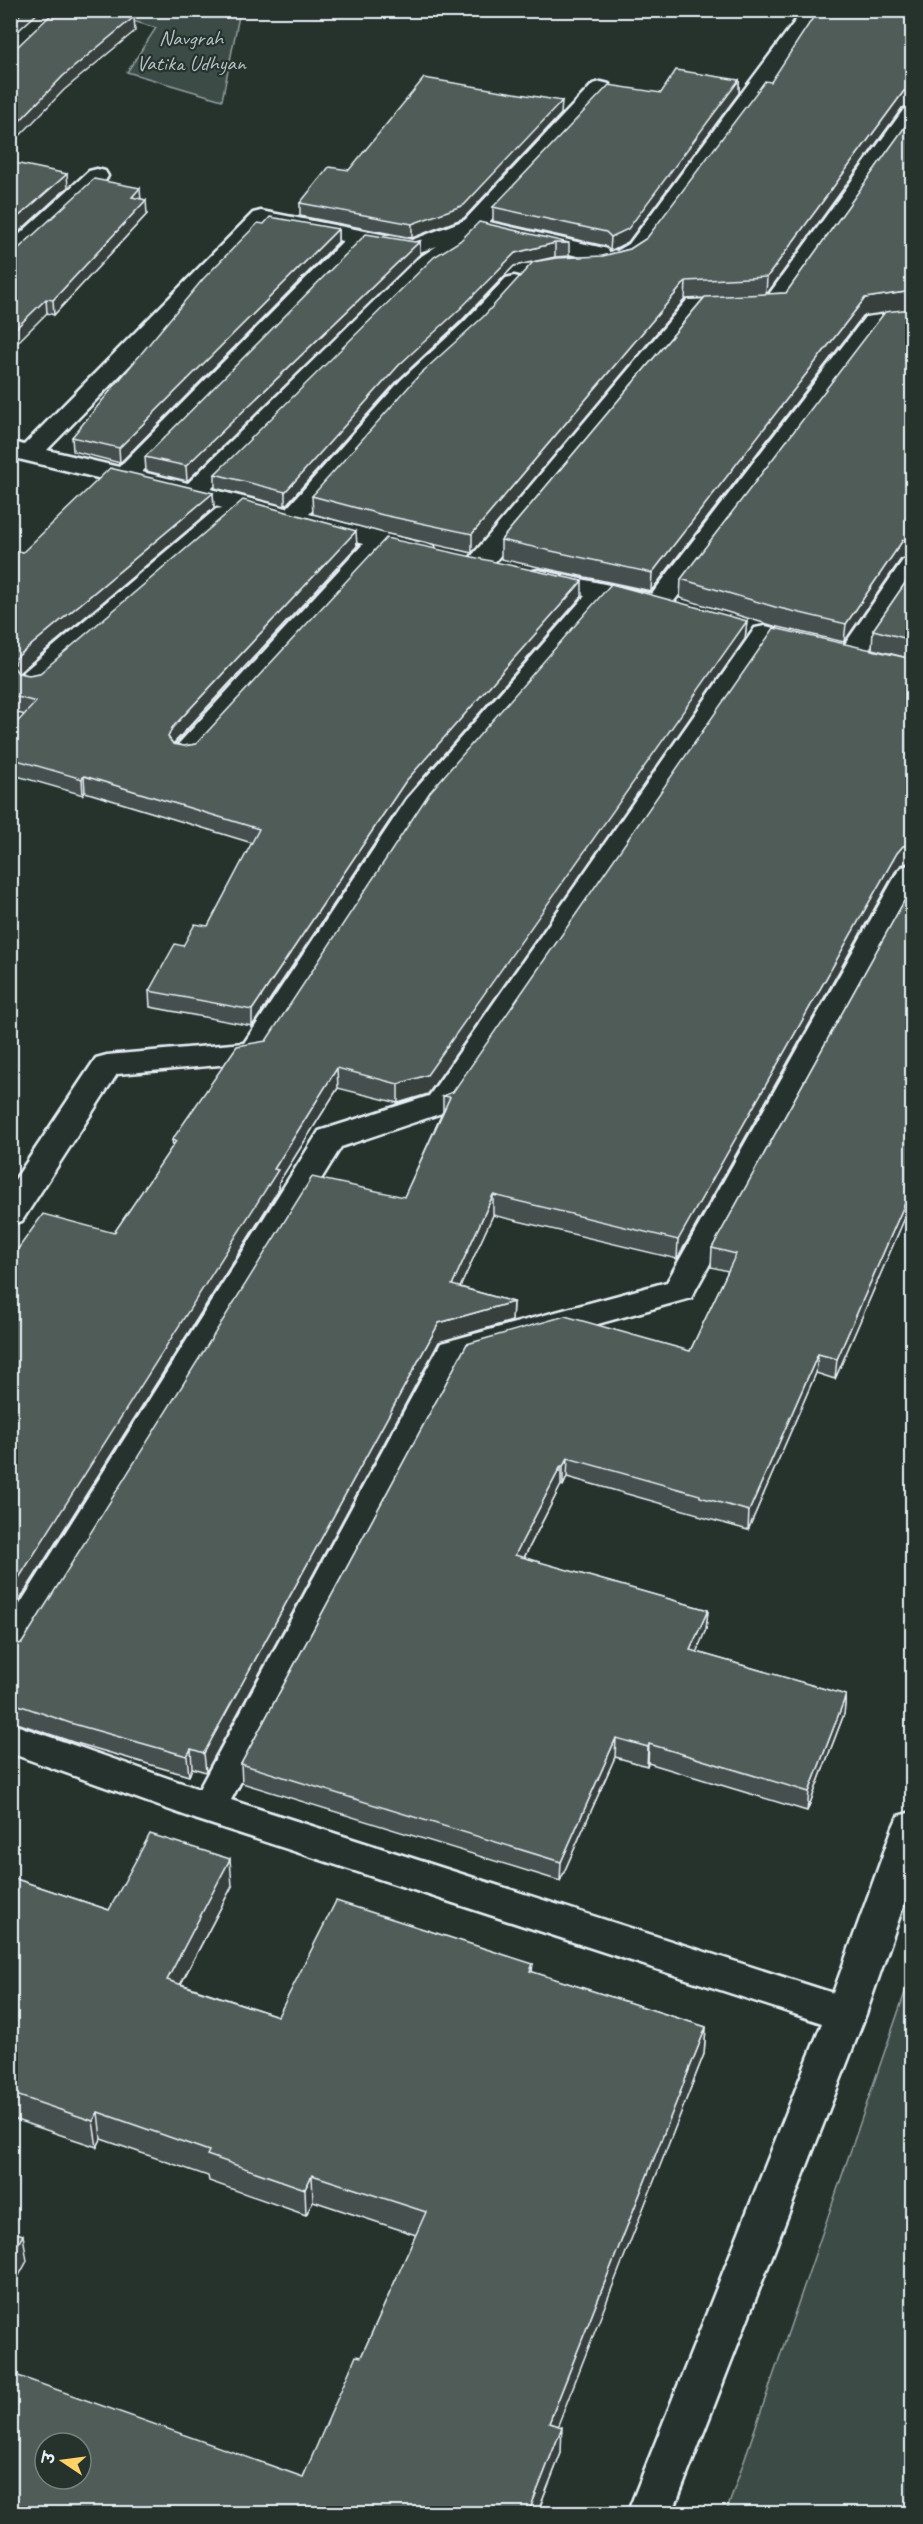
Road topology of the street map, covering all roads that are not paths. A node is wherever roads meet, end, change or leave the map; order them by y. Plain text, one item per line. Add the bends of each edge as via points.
1 (825, 10) edge
2 (601, 89) dead end
3 (912, 114) edge
4 (97, 176) dead end
5 (472, 225) junction
6 (360, 237) junction
7 (10, 256) edge
8 (621, 259) junction
9 (555, 266) edge
10 (530, 271) edge
11 (912, 318) edge
12 (20, 451) edge
13 (124, 476) junction
14 (193, 492) junction
15 (238, 504) junction
16 (293, 518) junction
17 (379, 542) junction
18 (479, 564) junction
19 (912, 566) edge
20 (603, 592) junction
21 (766, 634) dead end
22 (852, 654) edge
23 (30, 681) edge
24 (185, 752) edge
25 (912, 873) edge
26 (10, 1213) edge
27 (10, 1651) edge
28 (10, 1738) edge
29 (208, 1808) junction
30 (912, 1827) edge
31 (846, 2014) junction
32 (649, 2514) edge

1 - 8 street via 810,17 637,249
2 - 5 street
3 - 18 street via 774,304 696,305
4 - 7 street
5 - 6 street via 414,247
5 - 8 street
5 - 14 street via 450,248 425,264
6 - 12 street via 261,218
6 - 13 street
8 - 9 street
10 - 16 street via 410,385
11 - 20 street via 874,322 670,607
12 - 13 street
13 - 14 street
14 - 15 street
15 - 16 street
15 - 23 street
16 - 17 street
17 - 18 street
17 - 24 street
18 - 20 street
19 - 22 street
20 - 26 street via 417,805 254,1052 107,1065
21 - 27 street via 440,1103 330,1138
25 - 29 street via 679,1290 453,1352
28 - 29 street
29 - 31 street
30 - 31 street
31 - 32 street

